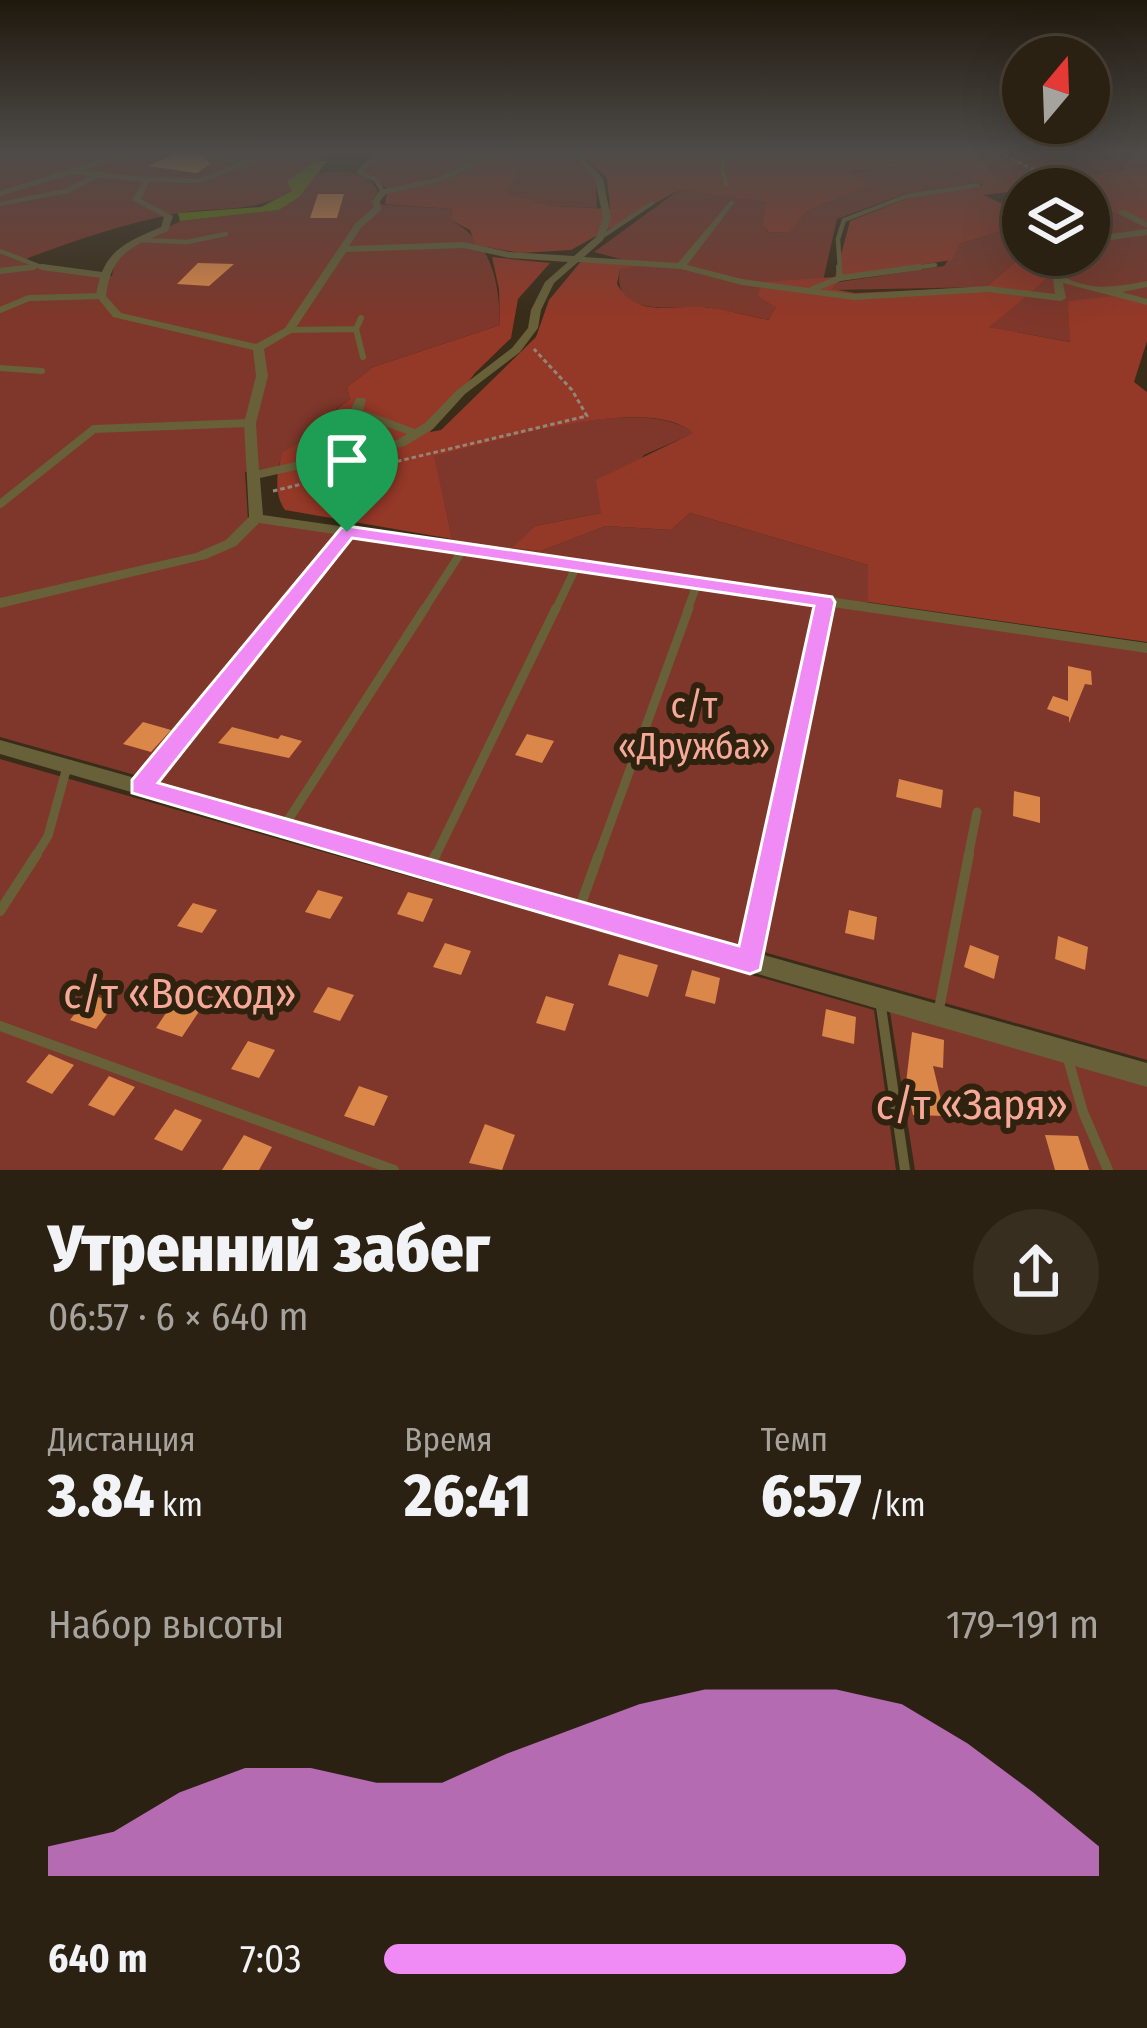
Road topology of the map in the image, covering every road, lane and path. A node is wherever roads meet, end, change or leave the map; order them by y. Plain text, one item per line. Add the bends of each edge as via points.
1 (150, 207) edge
2 (378, 207) edge
3 (605, 207) edge
4 (647, 207) edge
5 (727, 207) edge
6 (879, 207) edge
7 (1111, 207) edge
8 (1122, 212) joint
9 (1147, 229) edge
10 (226, 233) dead end
11 (1110, 236) edge
12 (600, 238) junction
13 (138, 240) junction
14 (343, 249) junction
15 (0, 251) edge
16 (574, 256) junction
17 (934, 265) dead end
18 (41, 266) junction
19 (681, 266) junction
20 (0, 271) edge
21 (102, 274) junction
22 (1052, 276) edge
23 (840, 278) junction
24 (1057, 280) junction
25 (1147, 284) edge
26 (813, 289) junction
27 (1114, 290) junction
28 (101, 296) junction
29 (1147, 302) edge
30 (0, 310) edge
31 (361, 318) dead end
32 (356, 329) junction
33 (289, 330) junction
34 (522, 343) junction
35 (257, 348) junction
36 (363, 357) dead end
37 (0, 368) edge
38 (42, 371) dead end
39 (361, 400) dead end
40 (250, 423) junction
41 (418, 434) junction
42 (254, 475) junction
43 (256, 498) junction
44 (0, 504) edge
45 (256, 518) junction
46 (347, 532) junction
47 (465, 547) junction
48 (579, 562) junction
49 (699, 580) junction
50 (825, 602) junction
51 (0, 603) edge
52 (1147, 648) edge
53 (0, 747) edge
54 (67, 766) junction
55 (141, 787) junction
56 (977, 812) dead end
57 (283, 828) junction
58 (428, 869) junction
59 (0, 911) edge
60 (578, 912) junction
61 (750, 962) junction
62 (880, 998) junction
63 (938, 1015) junction
64 (0, 1026) edge
65 (1066, 1052) junction
66 (1147, 1075) edge
67 (394, 1170) edge
68 (905, 1170) edge
69 (1108, 1170) edge

1 - 13 street via 169,216 165,229
2 - 14 street
3 - 12 street
4 - 12 lane
5 - 19 street
6 - 23 lane via 844,220
7 - 8 path
8 - 9 street
9 - 11 street
10 - 13 lane
12 - 16 street
13 - 21 street via 119,249
14 - 16 street via 464,245
14 - 33 street
15 - 18 lane
16 - 19 street
16 - 34 street via 540,298
17 - 23 lane
18 - 20 lane
18 - 21 lane
19 - 26 street
21 - 28 street
22 - 24 street
23 - 26 lane
24 - 26 street via 1061,298 988,289 854,296
24 - 27 street
25 - 27 street
27 - 29 street
28 - 30 lane via 29,298
28 - 35 street via 117,316
31 - 32 lane
32 - 33 lane
32 - 36 lane
33 - 35 street
34 - 41 street
34 - 43 path via 540,352 587,416
35 - 40 street via 262,376
37 - 38 lane
39 - 41 street via 356,412
40 - 42 street
40 - 44 lane via 94,429
41 - 42 street
42 - 43 street
43 - 45 street
45 - 46 street
45 - 51 street via 231,543 201,556
46 - 47 street
46 - 55 lane
47 - 48 street
47 - 57 lane
48 - 49 street
48 - 58 lane
49 - 50 street
49 - 60 lane
50 - 52 street
50 - 61 lane
53 - 54 street
54 - 55 street
54 - 59 lane via 48,836
55 - 57 street
56 - 63 lane
57 - 58 street
58 - 60 street
60 - 61 street
61 - 62 street
62 - 63 street
62 - 68 lane
63 - 65 street
64 - 67 lane
65 - 66 street
65 - 69 lane

